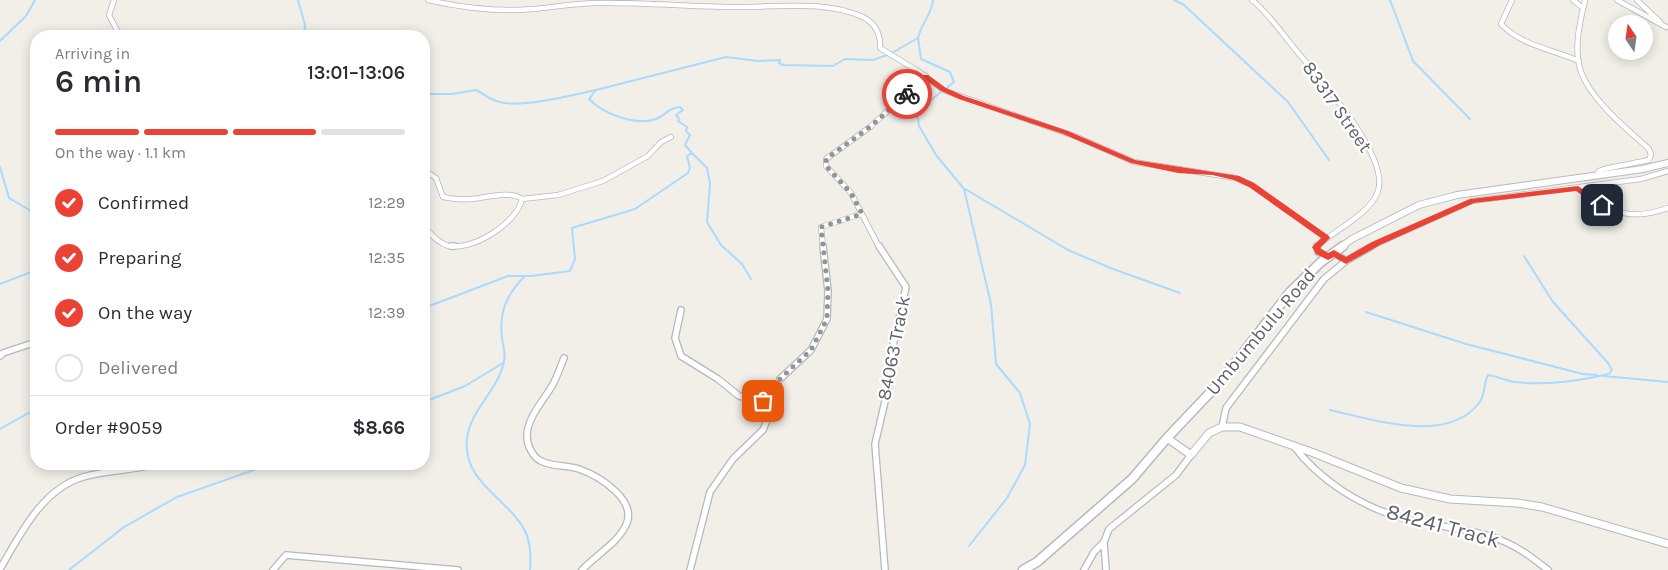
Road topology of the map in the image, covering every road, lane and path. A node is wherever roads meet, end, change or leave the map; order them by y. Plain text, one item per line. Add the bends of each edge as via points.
1 (114, 0) edge
2 (428, 0) edge
3 (1252, 0) edge
4 (1512, 0) edge
5 (1573, 0) edge
6 (1585, 0) edge
7 (1617, 0) edge
8 (1637, 0) edge
9 (1583, 8) junction
10 (1667, 28) edge
11 (118, 30) edge
12 (1578, 60) junction
13 (926, 76) junction
14 (671, 137) dead end
15 (1668, 163) edge
16 (1668, 171) edge
17 (430, 173) edge
18 (1597, 175) junction
19 (1578, 188) junction
20 (1466, 194) junction
21 (522, 199) junction
22 (1472, 201) junction
23 (1668, 208) edge
24 (862, 214) junction
25 (430, 232) edge
26 (1326, 238) junction
27 (1331, 255) junction
28 (1346, 261) junction
29 (681, 310) dead end
30 (30, 344) edge
31 (0, 356) edge
32 (564, 358) dead end
33 (766, 406) junction
34 (1222, 427) junction
35 (1167, 438) junction
36 (1293, 445) junction
37 (1192, 455) junction
38 (123, 470) edge
39 (1104, 542) junction
40 (1668, 544) edge
41 (0, 569) edge
42 (273, 570) edge
43 (458, 570) edge
44 (582, 570) edge
45 (690, 570) edge
46 (885, 570) edge
47 (1023, 570) edge
48 (1084, 570) edge
49 (1106, 570) edge
50 (1548, 570) edge

1 - 11 street via 109,15
2 - 13 street via 472,8 510,10 585,3 696,8 782,5 821,8 858,15 870,22 881,35 880,48
3 - 26 street, 83317 Street via 1331,94 1359,133 1377,172 1377,193 1356,216
4 - 12 street via 1502,19 1505,29 1528,42
5 - 9 street
6 - 9 street
7 - 10 street
8 - 10 street
9 - 12 street
12 - 18 street via 1586,85 1649,149 1651,155 1648,160 1604,169
13 - 24 street, 84063 Track via 870,127 826,159 826,166 851,193
13 - 26 street via 943,90 961,98 1053,128 1134,162 1236,178 1252,185
14 - 21 street via 661,142 648,156 603,181 558,195
15 - 18 main road, Umbumbulu Road
16 - 19 street via 1641,179
17 - 21 street via 438,180 443,197 453,200 511,195
18 - 20 main road, Umbumbulu Road
19 - 22 street
19 - 23 street via 1609,209 1620,212 1647,214
20 - 22 street
20 - 27 main road, Umbumbulu Road via 1419,205 1352,239
21 - 25 street via 520,210 504,226 462,244 443,244
22 - 28 street via 1377,243
24 - 33 street via 821,227 828,291 827,319 811,350 780,379
24 - 46 street, 84063 Track via 906,287 892,350 889,384 874,444
26 - 27 street via 1316,247 1318,252
27 - 28 street
27 - 35 main road, Umbumbulu Road via 1290,292 1222,380
28 - 34 street via 1324,279 1226,408
29 - 33 street via 675,338 681,356 739,396 763,401
30 - 31 street
32 - 44 street via 528,424 528,443 541,461 591,473 622,499 628,512 624,530
33 - 45 street via 768,419 764,429 742,449 710,492
34 - 36 street via 1240,427
34 - 37 street via 1209,433
35 - 37 street
35 - 47 main road, Umbumbulu Road via 1115,495
36 - 40 street via 1401,488 1450,499 1542,507
36 - 50 street, 84241 Track via 1299,455 1330,482 1362,501 1400,518 1502,540
37 - 39 street via 1176,475 1109,529
38 - 41 street via 80,478 60,490 27,522
39 - 48 street
39 - 49 street
42 - 43 street via 286,555

